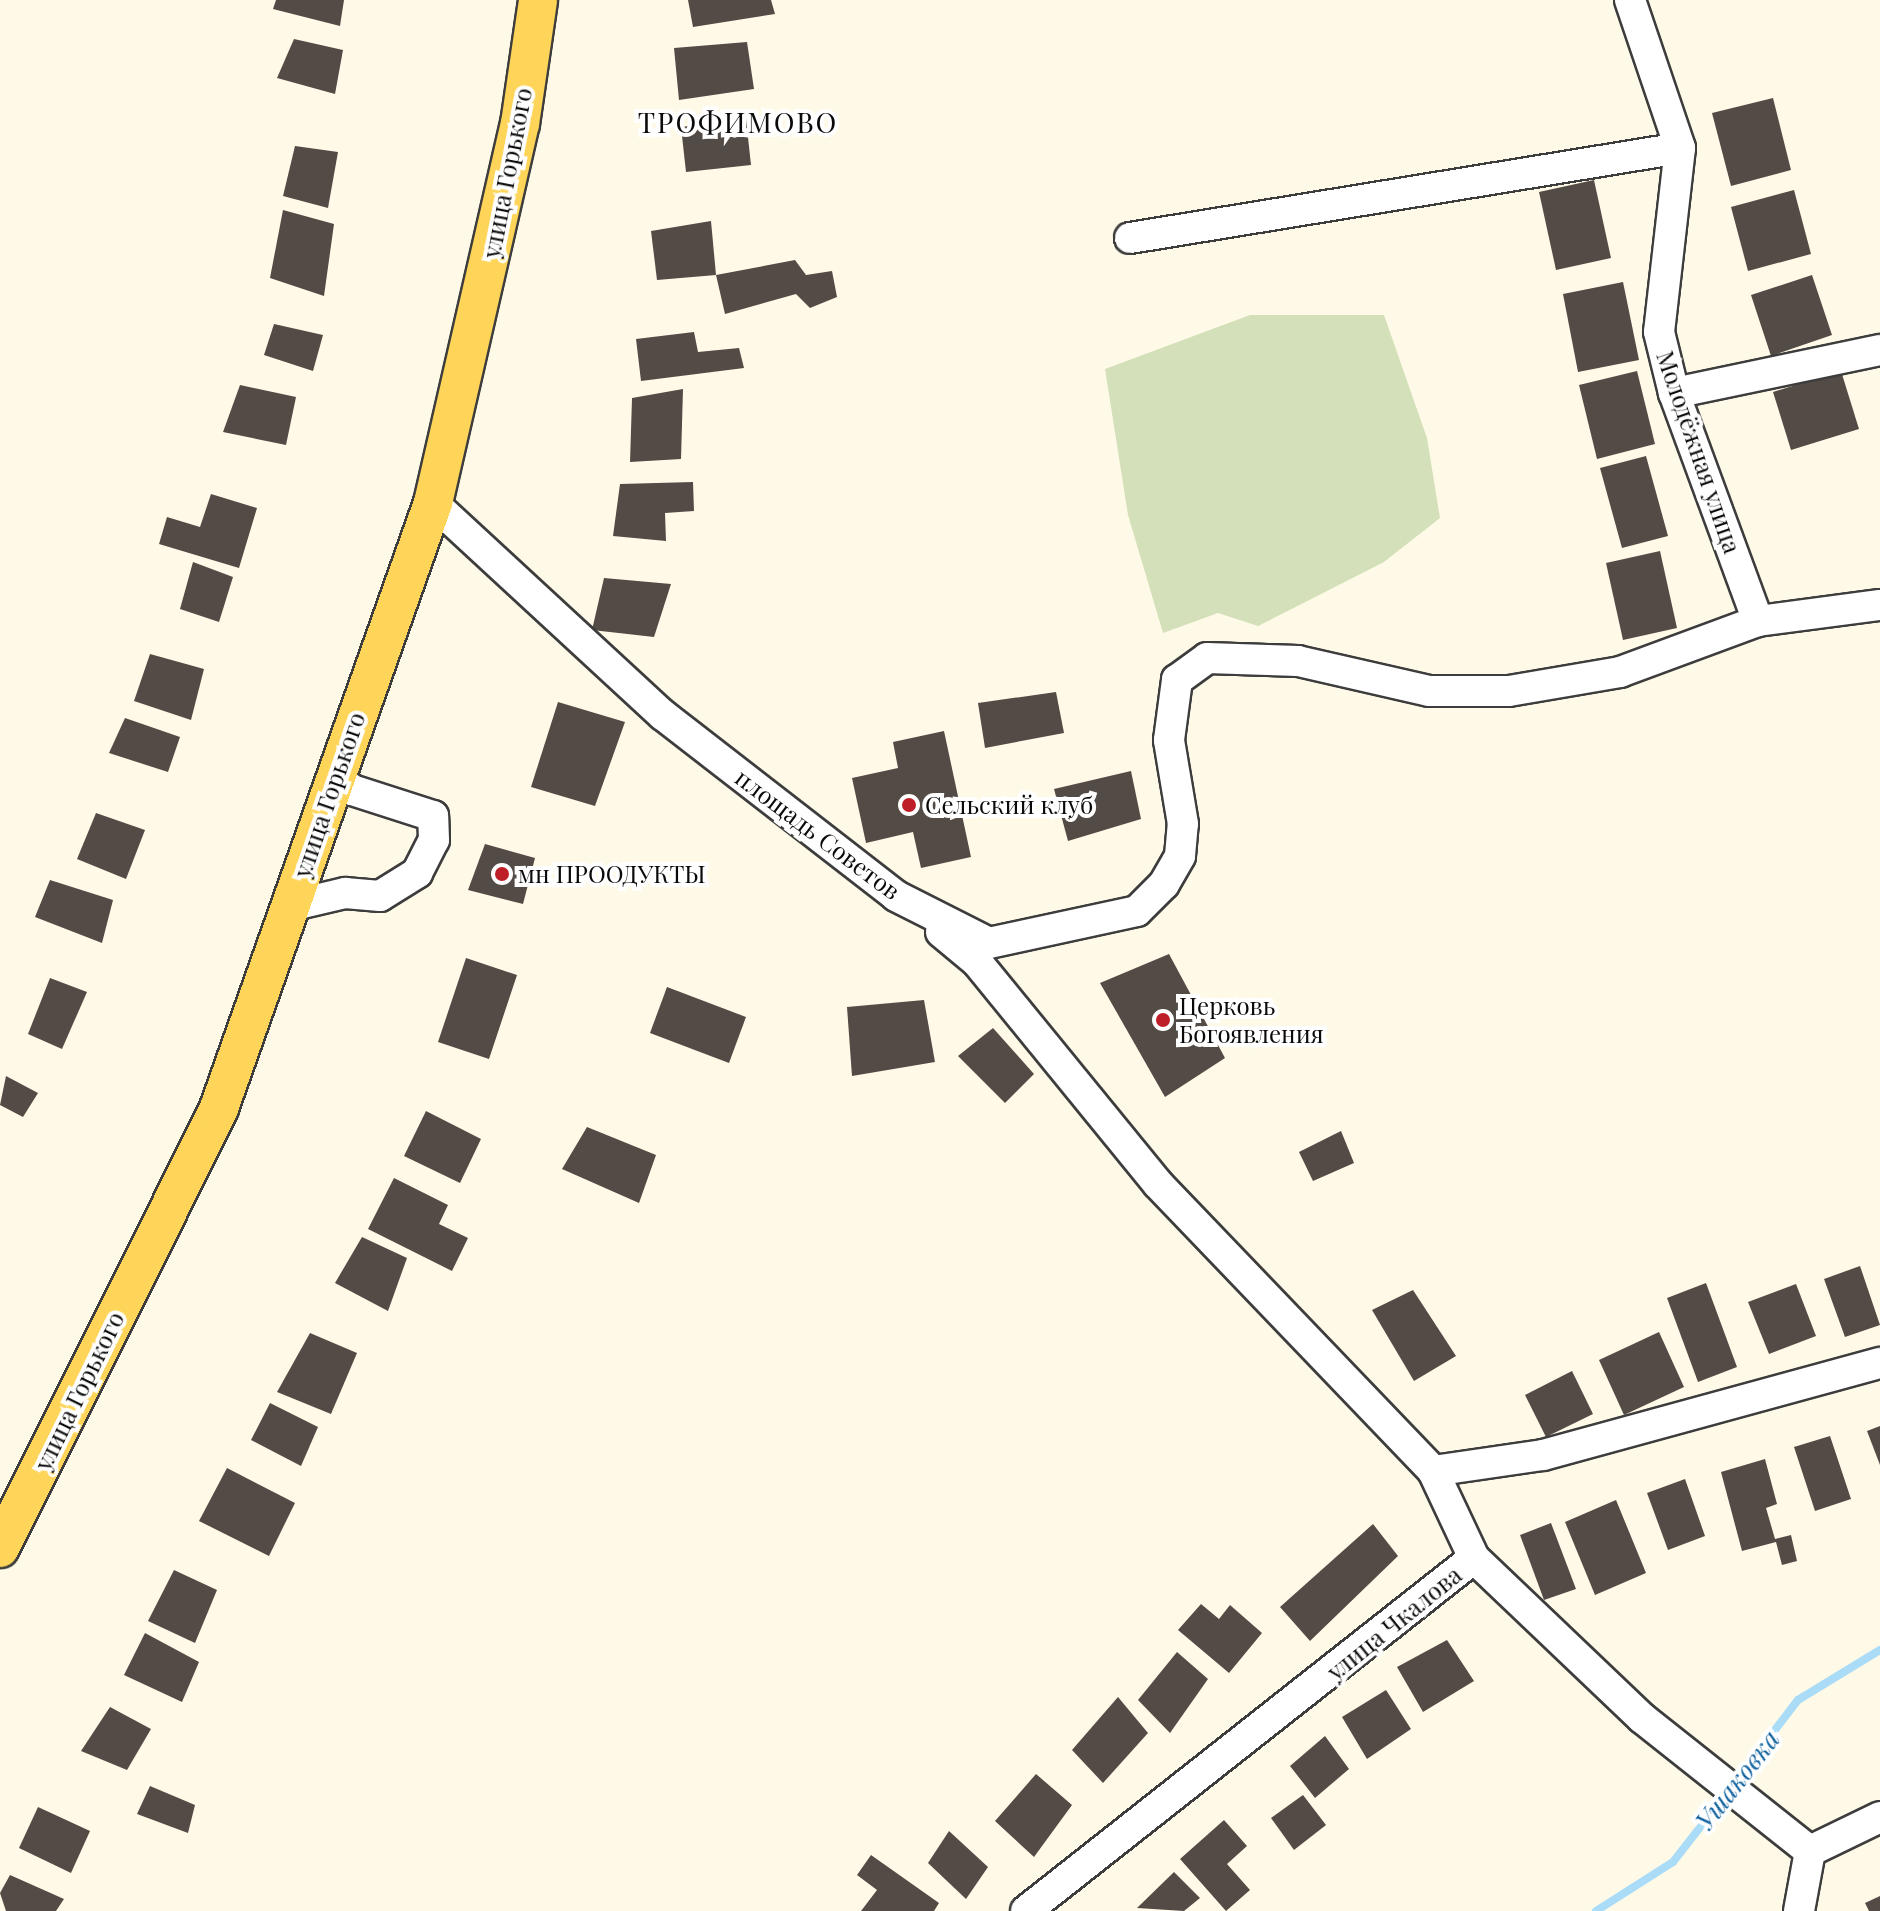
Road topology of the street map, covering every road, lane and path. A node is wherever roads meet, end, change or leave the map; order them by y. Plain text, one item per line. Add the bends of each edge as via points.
1 (538, 0) edge
2 (1630, 0) edge
3 (1680, 148) junction
4 (1130, 238) dead end
5 (1880, 350) edge
6 (1674, 393) junction
7 (433, 503) junction
8 (1880, 605) edge
9 (1758, 621) junction
10 (335, 776) junction
11 (896, 896) junction
12 (290, 906) junction
13 (1880, 1363) edge
14 (1433, 1471) junction
15 (0, 1548) edge
16 (1474, 1558) junction
17 (1880, 1817) edge
18 (1810, 1851) junction
19 (1026, 1911) edge
20 (1799, 1911) edge

1 - 7 main road, улица Горького via 520,124
2 - 3 street, Молодёжная улица
3 - 4 street
3 - 6 street, Молодёжная улица via 1659,332
5 - 6 street
6 - 9 street, Молодёжная улица
7 - 10 main road, улица Горького
7 - 11 street, площадь Советов via 663,715
8 - 9 street
9 - 11 street, площадь Советов via 1620,672 1509,691 1429,691 1246,655 1207,658 1177,680 1169,740 1183,824 1180,856 1137,911 989,943
10 - 12 main road, улица Горького
10 - 12 street via 352,790 433,816 434,840 417,873 380,896 345,893
11 - 14 street, улица Чкалова via 977,962 1158,1184
12 - 15 main road, улица Горького via 219,1108
13 - 14 street via 1543,1455
14 - 16 street, улица Чкалова
16 - 18 street via 1642,1718 1762,1819
16 - 19 street, улица Чкалова
17 - 18 street
18 - 20 street

